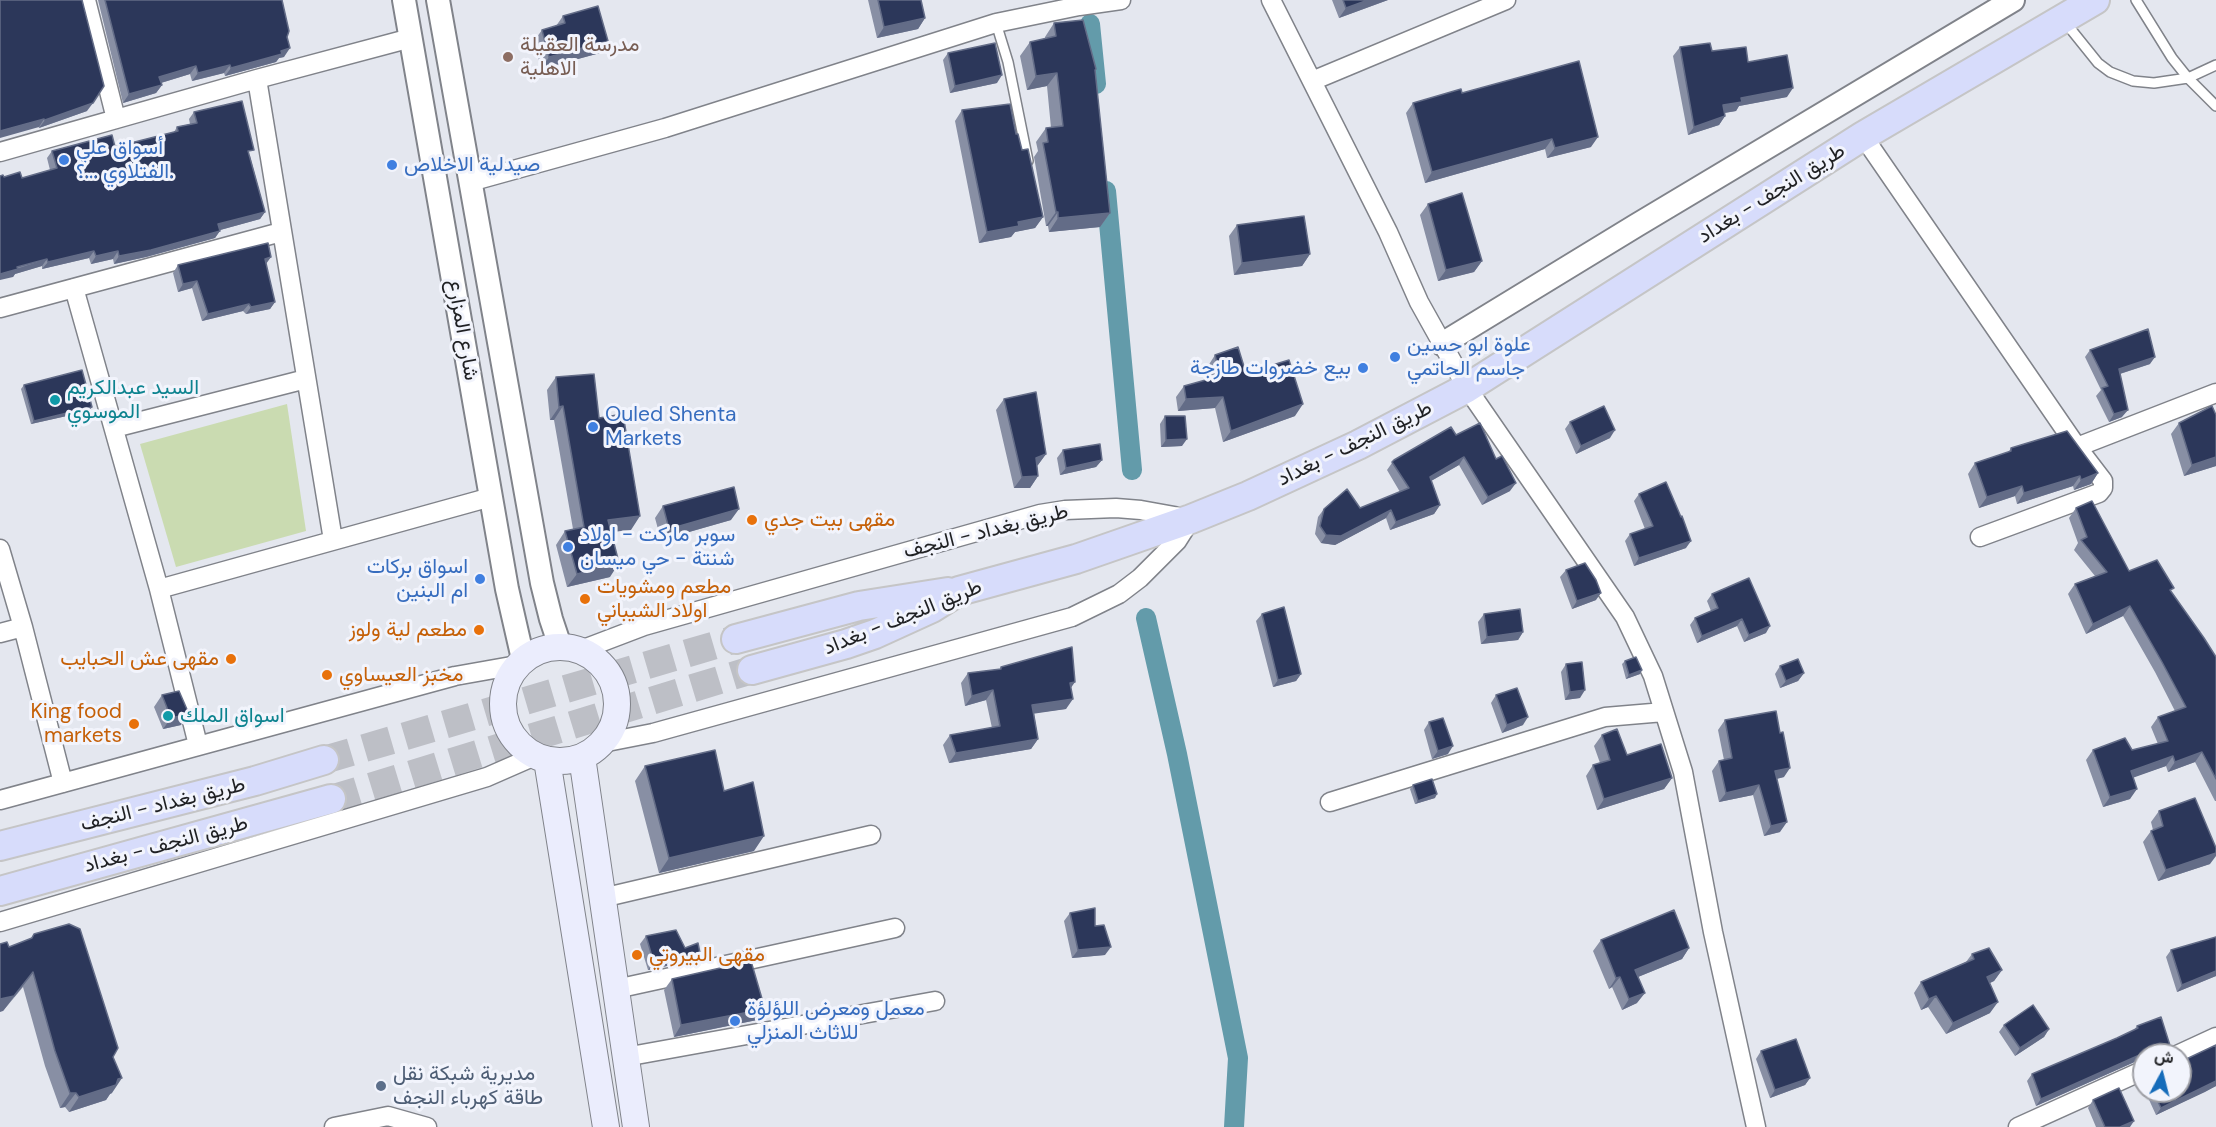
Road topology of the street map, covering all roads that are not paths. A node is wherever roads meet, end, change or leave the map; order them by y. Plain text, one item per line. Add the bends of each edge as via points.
1 (86, 0) edge
2 (404, 0) edge
3 (438, 0) edge
4 (1121, 0) edge
5 (1271, 0) edge
6 (1506, 0) edge
7 (2013, 0) edge
8 (2095, 0) edge
9 (2136, 0) edge
10 (1078, 3) edge
11 (2062, 18) junction
12 (996, 23) junction
13 (411, 38) junction
14 (2216, 65) edge
15 (2188, 78) junction
16 (257, 79) junction
17 (1312, 81) junction
18 (2216, 106) edge
19 (116, 119) junction
20 (1863, 136) junction
21 (0, 152) edge
22 (1029, 166) edge
23 (471, 182) junction
24 (281, 232) junction
25 (74, 288) junction
26 (0, 308) edge
27 (1442, 344) junction
28 (306, 379) junction
29 (1467, 388) junction
30 (2216, 393) edge
31 (114, 428) junction
32 (2077, 447) junction
33 (491, 497) junction
34 (1191, 519) junction
35 (1980, 537) dead end
36 (333, 540) junction
37 (0, 549) edge
38 (159, 589) junction
39 (959, 591) junction
40 (23, 627) junction
41 (0, 633) edge
42 (736, 639) tunnel mouth
43 (571, 648) junction
44 (520, 662) junction
45 (752, 670) tunnel mouth
46 (1664, 712) junction
47 (198, 746) junction
48 (592, 750) junction
49 (541, 758) junction
50 (324, 760) tunnel mouth
51 (63, 783) junction
52 (331, 799) tunnel mouth
53 (0, 800) edge
54 (1330, 802) dead end
55 (871, 835) dead end
56 (0, 846) edge
57 (0, 891) edge
58 (602, 898) junction
59 (0, 922) edge
60 (895, 928) dead end
61 (616, 989) junction
62 (935, 1001) dead end
63 (2216, 1037) edge
64 (2192, 1048) edge
65 (625, 1057) junction
66 (2132, 1075) edge
67 (334, 1127) edge
68 (427, 1127) edge
69 (606, 1127) edge
70 (636, 1127) edge
71 (1756, 1127) edge
72 (2018, 1127) edge

1 - 19 street
2 - 13 street, شارع المزارع
3 - 23 street, شارع المزارع
4 - 10 street
5 - 17 street
6 - 17 street
7 - 27 street
8 - 11 main road, طريق النجف - بغداد
9 - 15 lane via 2157,37
10 - 12 street
11 - 15 lane via 2098,63 2123,78 2154,83
11 - 20 main road, طريق النجف - بغداد
12 - 22 lane
12 - 23 street via 665,128
13 - 16 street
13 - 33 street, شارع المزارع
14 - 15 lane
15 - 18 lane
16 - 19 street
16 - 24 street
17 - 27 street
19 - 21 street
20 - 29 main road, طريق النجف - بغداد
20 - 32 street
23 - 43 street, شارع المزارع via 542,583 550,620
24 - 25 street
24 - 28 street
25 - 26 street
25 - 31 street
27 - 29 street
28 - 31 street
28 - 36 street
29 - 34 main road, طريق النجف - بغداد via 1303,471
29 - 46 street via 1625,617 1653,676
30 - 32 street
31 - 38 street
32 - 35 street via 2103,481 2102,491
33 - 36 street
33 - 44 street, شارع المزارع
34 - 39 main road, طريق النجف - بغداد via 1076,559
34 - 43 street, طريق بغداد - النجف via 1116,508 1040,514
34 - 48 street via 1177,541 1140,578 1119,594 1072,616
36 - 38 street
37 - 40 street
38 - 47 street
39 - 42 main road via 860,606
39 - 45 main road, طريق النجف - بغداد via 875,634
40 - 41 street
40 - 51 street
43 - 44 main road via 541,650
43 - 48 main road via 592,656 605,669 617,698 614,722
44 - 47 street
44 - 49 main road via 505,685 504,720 516,741
46 - 54 street via 1605,717
46 - 71 street via 1683,772
47 - 51 street
48 - 49 main road via 558,761
48 - 58 main road
49 - 59 street
49 - 69 main road
50 - 56 main road, طريق بغداد - النجف
51 - 53 street
52 - 57 main road, طريق النجف - بغداد
55 - 58 street
58 - 61 main road
60 - 61 street
61 - 65 main road
62 - 65 street
63 - 64 street
65 - 70 main road
66 - 72 street
67 - 68 street via 388,1116

